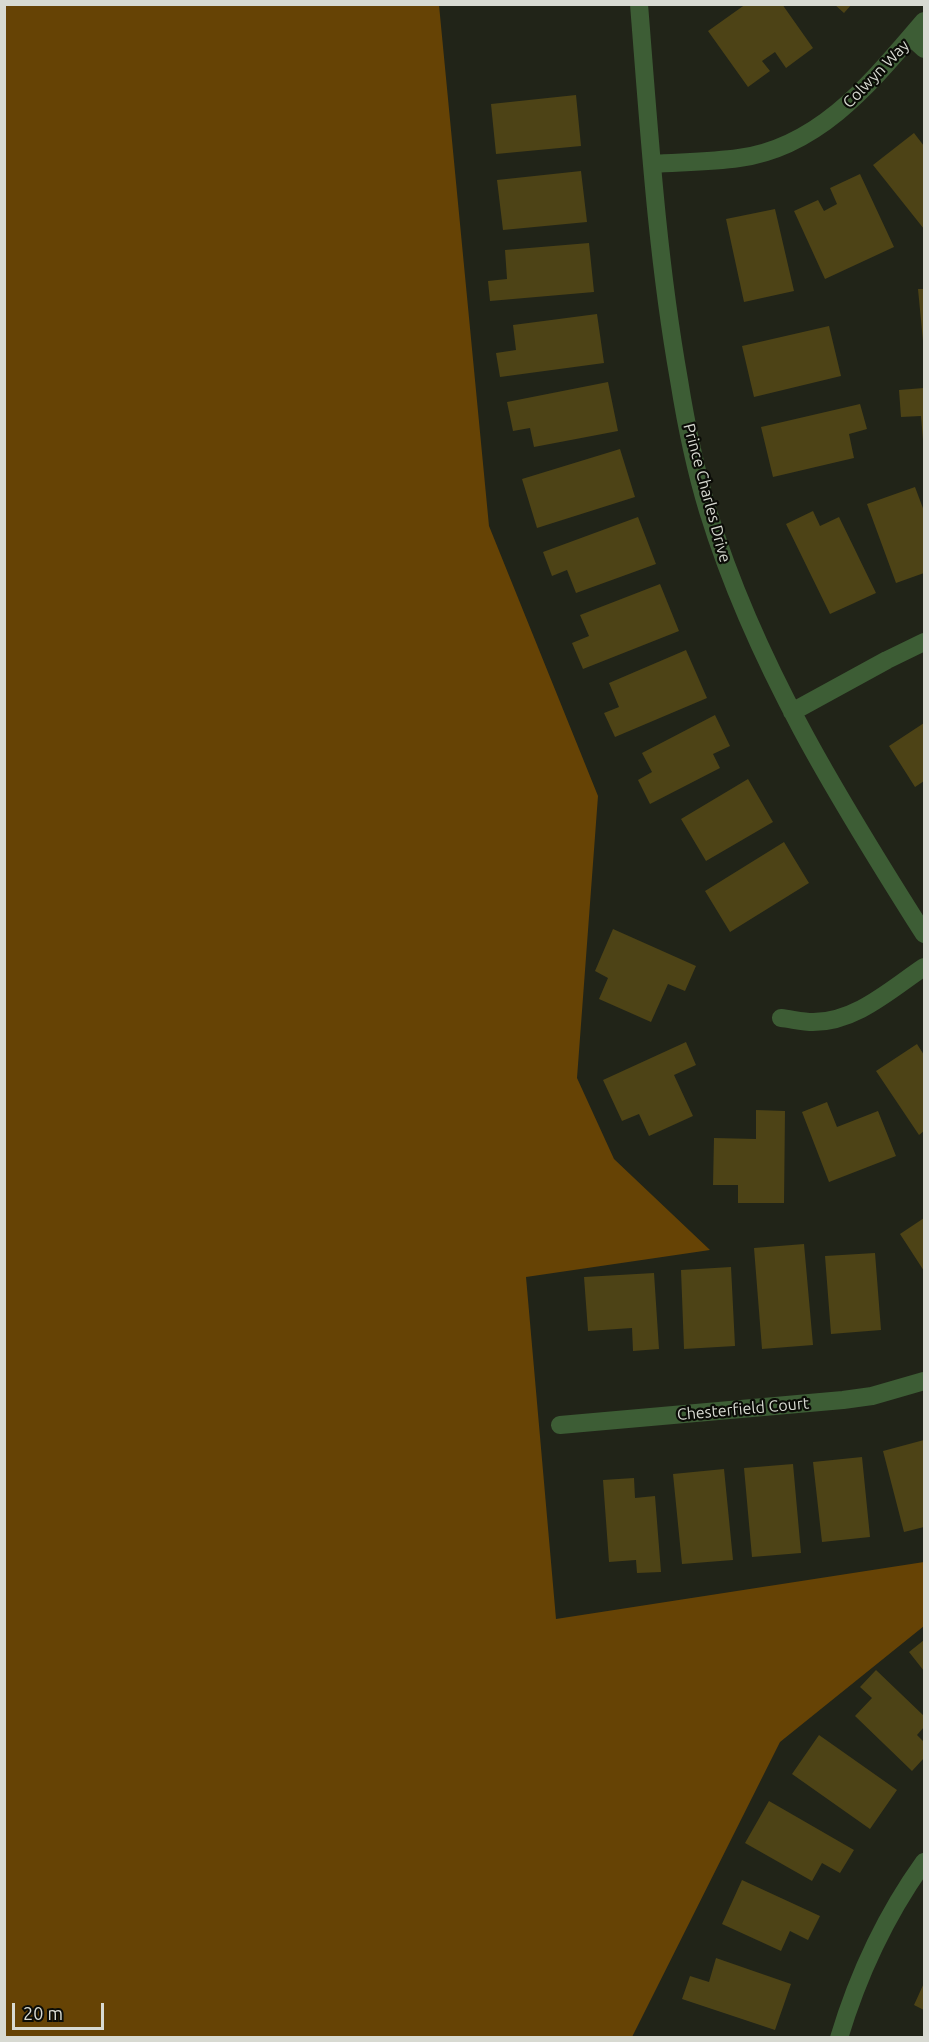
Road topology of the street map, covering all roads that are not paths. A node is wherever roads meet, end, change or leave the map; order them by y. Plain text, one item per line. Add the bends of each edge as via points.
1 (639, 4) edge
2 (924, 21) edge
3 (918, 43) edge
4 (652, 164) junction
5 (924, 642) edge
6 (792, 712) junction
7 (924, 934) edge
8 (924, 967) edge
9 (781, 1018) dead end
10 (924, 1381) edge
11 (560, 1425) dead end
12 (924, 1862) edge
13 (839, 2037) edge

1 - 4 street, Prince Charles Drive
2 - 3 street, Colwyn Way
3 - 4 street, Colwyn Way via 846,106 800,137 770,151 740,158
4 - 6 street, Prince Charles Drive via 663,282 694,455 734,585
5 - 6 street
6 - 7 street, Prince Charles Drive via 849,814
8 - 9 street via 859,1011 813,1022
10 - 11 street, Chesterfield Court via 843,1400
12 - 13 street via 876,1942

